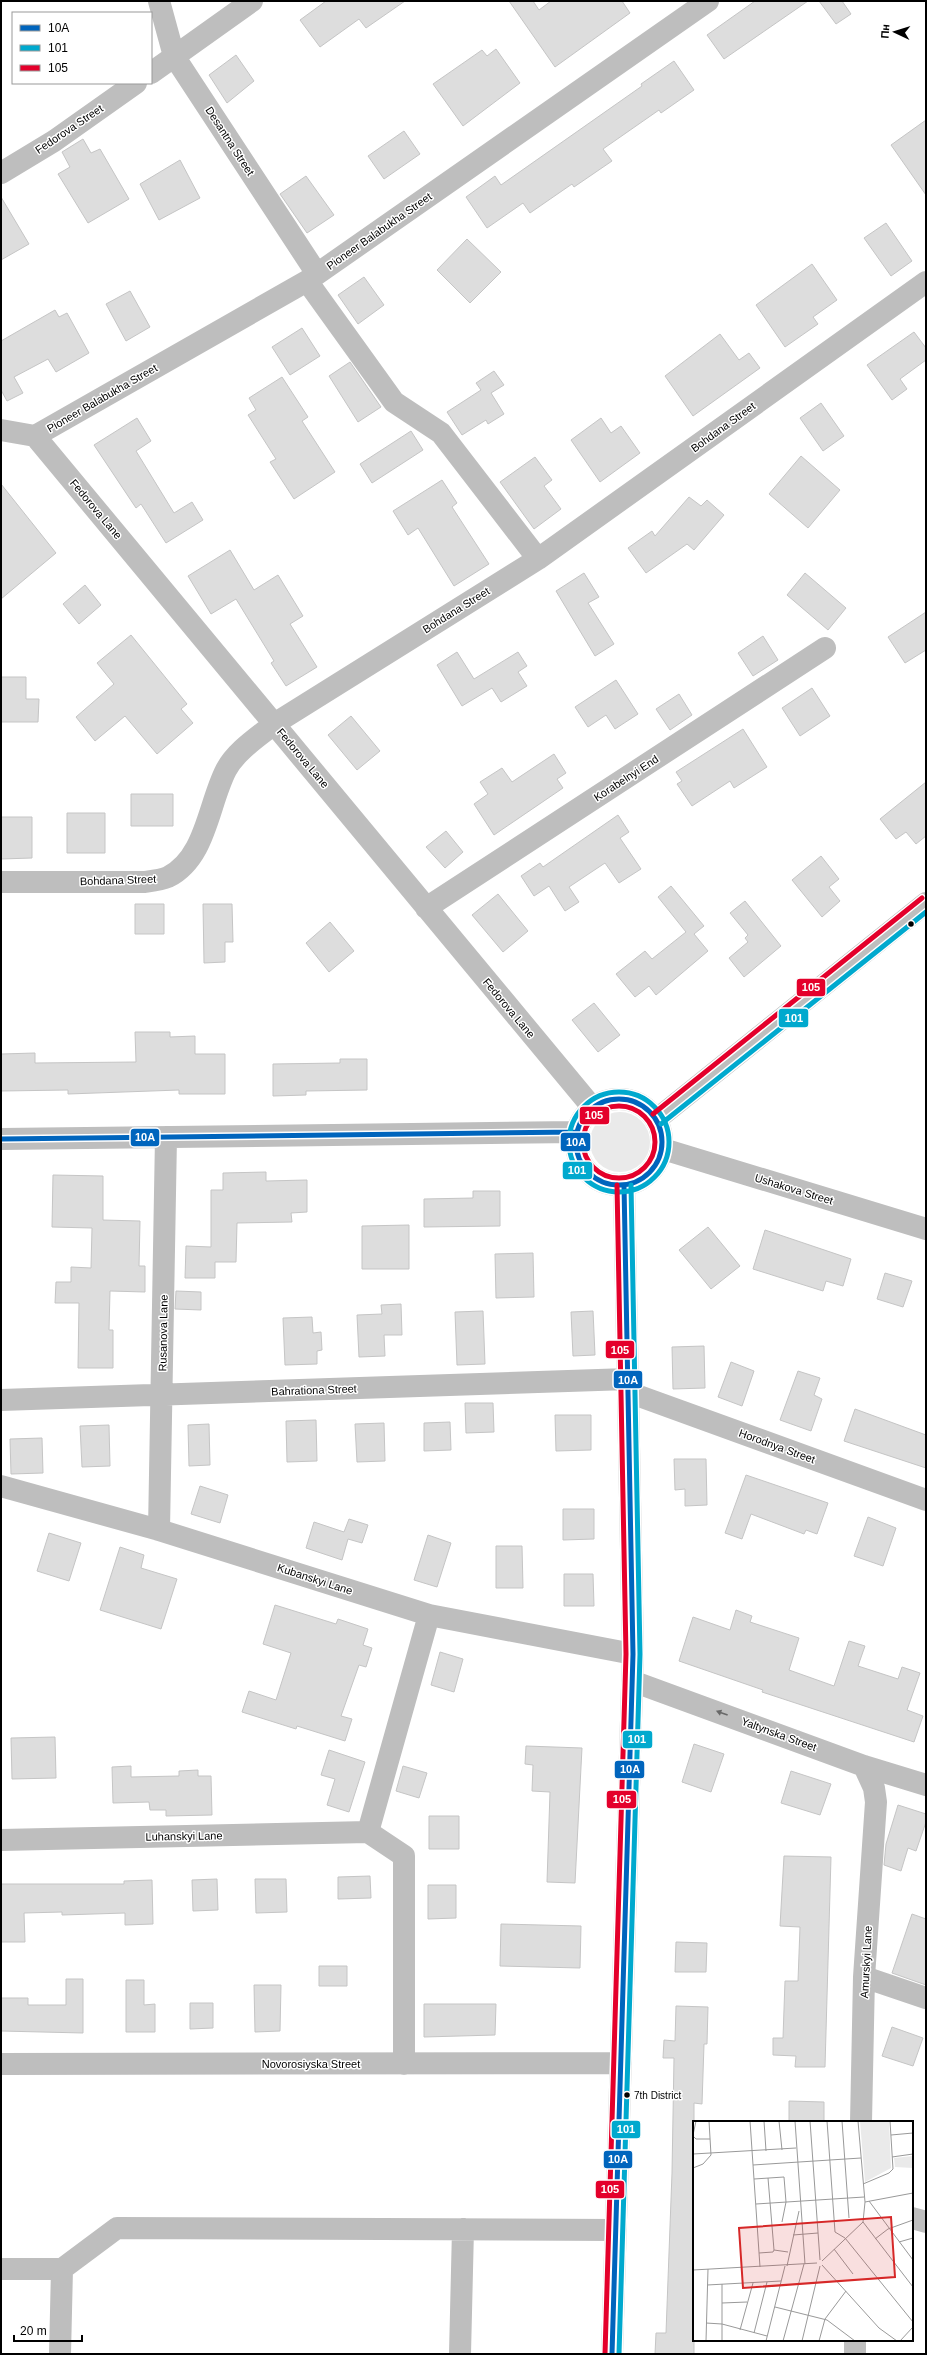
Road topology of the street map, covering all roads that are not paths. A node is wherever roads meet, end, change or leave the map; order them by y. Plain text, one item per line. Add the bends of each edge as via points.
1 (159, 1) edge
2 (252, 1) edge
3 (708, 1) edge
4 (174, 56) junction
5 (152, 71) edge
6 (135, 84) edge
7 (1, 173) edge
8 (312, 277) junction
9 (926, 282) edge
10 (1, 430) edge
11 (35, 436) junction
12 (538, 559) junction
13 (825, 648) dead end
14 (274, 724) junction
15 (1, 882) edge
16 (926, 903) edge
17 (426, 908) junction
18 (592, 1107) junction
19 (657, 1119) junction
20 (577, 1132) junction
21 (166, 1137) junction
22 (1, 1139) edge
23 (663, 1149) junction
24 (624, 1185) junction
25 (926, 1230) edge
26 (628, 1386) junction
27 (162, 1395) junction
28 (1, 1400) edge
29 (1, 1486) edge
30 (926, 1500) edge
31 (159, 1530) junction
32 (429, 1615) junction
33 (633, 1654) junction
34 (632, 1681) junction
35 (864, 1766) junction
36 (902, 1778) junction
37 (926, 1786) edge
38 (876, 1802) junction
39 (368, 1832) junction
40 (1, 1840) edge
41 (864, 1977) junction
42 (926, 1998) edge
43 (1, 2064) edge
44 (404, 2064) junction
45 (621, 2064) junction
46 (861, 2121) edge
47 (913, 2218) edge
48 (926, 2222) edge
49 (463, 2229) junction
50 (616, 2230) junction
51 (1, 2269) edge
52 (62, 2269) junction
53 (855, 2341) edge
54 (60, 2354) edge
55 (460, 2354) edge
56 (612, 2354) edge
57 (855, 2354) edge

1 - 4 street, Desantna Street
2 - 4 street
3 - 8 street, Pioneer Balabukha Street
4 - 5 street
4 - 8 street, Desantna Street
6 - 7 street, Fedorova Street via 54,141
8 - 11 street, Pioneer Balabukha Street
8 - 12 street, Desantna Street via 394,402 441,433
9 - 12 street, Bohdana Street
10 - 11 street
11 - 14 street, Fedorova Lane
12 - 14 street, Bohdana Street
13 - 17 street, Korabelnyi End
14 - 15 street, Bohdana Street via 235,757 226,770 195,851 184,867 166,878 144,882
14 - 17 street, Fedorova Lane
16 - 19 street
17 - 18 street, Fedorova Lane
18 - 19 street via 609,1099 627,1098 644,1105
18 - 20 street via 582,1118
19 - 23 street via 663,1133
20 - 21 street
20 - 24 street via 576,1149 585,1168 608,1184
21 - 22 street
21 - 27 street, Rusanova Lane
23 - 24 street via 656,1166 642,1179
23 - 25 street, Ushakova Street
24 - 26 street
26 - 27 street, Bahrationa Street
26 - 30 street, Horodnya Street
26 - 33 street
27 - 28 street, Bahrationa Street
27 - 31 street, Rusanova Lane
29 - 31 street, Kubanskyi Lane
31 - 32 street, Kubanskyi Lane
32 - 33 street, Kubanskyi Lane
32 - 39 street
33 - 34 street
35 -> 34 street, Yaltynska Street
34 - 45 street
35 - 36 street, Yaltynska Street
35 - 38 street, Amurskyi Lane via 874,1788
36 - 37 street, Yaltynska Street
36 - 38 street via 882,1790
38 - 41 street, Amurskyi Lane
39 - 40 street, Luhanskyi Lane
39 - 44 street via 404,1856
41 - 42 street
41 - 46 street, Amurskyi Lane
43 - 44 street, Novorosiyska Street
44 - 45 street, Novorosiyska Street
45 - 50 street
47 - 48 street
49 - 50 street
49 - 52 street via 117,2228
49 - 55 street
50 - 56 street
51 - 52 street
52 - 54 street
53 - 57 street

